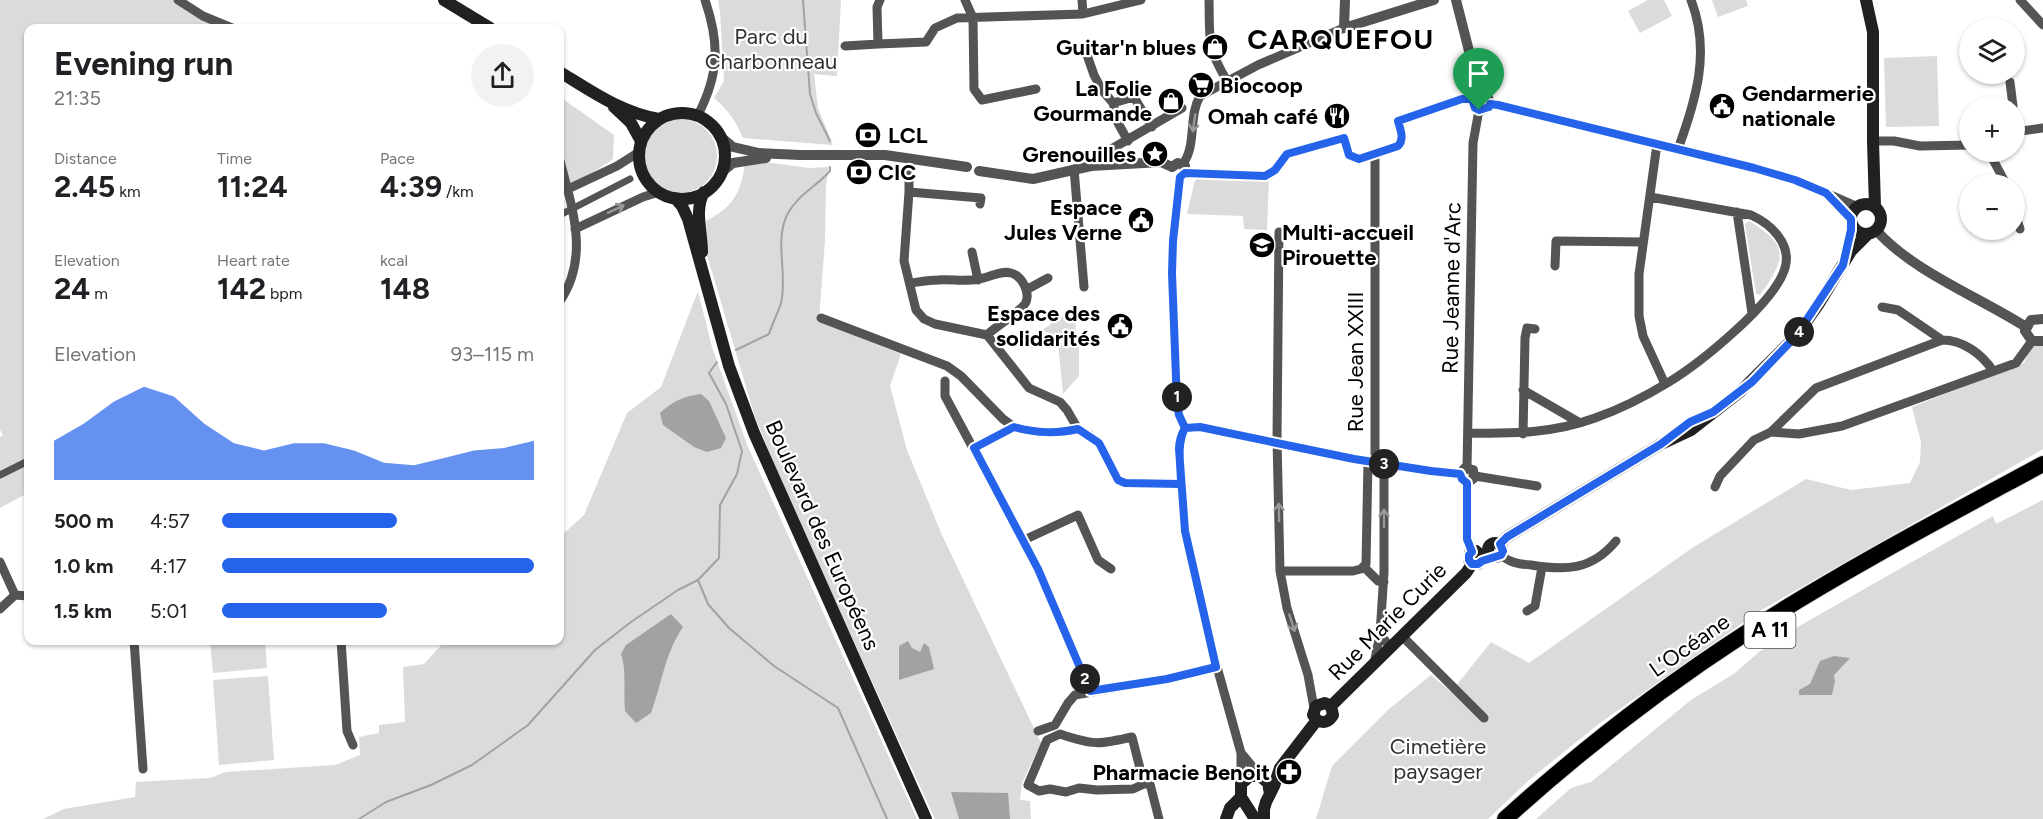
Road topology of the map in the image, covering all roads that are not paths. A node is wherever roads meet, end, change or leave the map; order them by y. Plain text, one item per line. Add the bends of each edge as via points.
1 (178, 0) edge
2 (444, 0) edge
3 (705, 0) edge
4 (880, 0) edge
5 (965, 0) edge
6 (1083, 0) edge
7 (1141, 0) edge
8 (1209, 0) edge
9 (1345, 0) edge
10 (1434, 0) edge
11 (1456, 0) edge
12 (1691, 0) edge
13 (1866, 0) edge
14 (2020, 0) edge
15 (1083, 14) junction
16 (973, 18) junction
17 (222, 24) edge
18 (483, 24) edge
19 (2043, 25) edge
20 (1344, 28) junction
21 (878, 44) junction
22 (845, 46) dead end
23 (1088, 55) dead end
24 (564, 74) edge
25 (1227, 81) junction
26 (1036, 89) dead end
27 (1476, 97) junction
28 (609, 102) junction
29 (1113, 103) junction
30 (1490, 104) junction
31 (1182, 108) dead end
32 (1479, 110) junction
33 (698, 115) junction
34 (659, 119) junction
35 (1152, 126) junction
36 (2043, 128) edge
37 (2025, 131) edge
38 (721, 137) junction
39 (1128, 141) junction
40 (1873, 141) junction
41 (1657, 144) junction
42 (640, 146) junction
43 (1959, 146) edge
44 (1678, 149) junction
45 (1375, 154) junction
46 (800, 155) junction
47 (1091, 166) junction
48 (1874, 167) junction
49 (1074, 169) junction
50 (722, 172) junction
51 (1183, 172) junction
52 (564, 175) edge
53 (909, 175) dead end
54 (630, 179) dead end
55 (568, 189) junction
56 (659, 192) junction
57 (704, 192) junction
58 (909, 192) junction
59 (1826, 193) junction
60 (1650, 197) junction
61 (675, 198) junction
62 (980, 204) dead end
63 (1860, 206) junction
64 (1875, 207) junction
65 (573, 208) junction
66 (1737, 212) junction
67 (564, 213) edge
68 (1852, 221) junction
69 (575, 229) junction
70 (1279, 232) dead end
71 (1872, 232) junction
72 (1643, 242) junction
73 (972, 252) dead end
74 (701, 261) junction
75 (1843, 265) junction
76 (1555, 266) dead end
77 (1048, 278) dead end
78 (978, 280) junction
79 (910, 283) junction
80 (1084, 287) dead end
81 (1026, 290) junction
82 (564, 294) edge
83 (1882, 307) dead end
84 (1752, 314) junction
85 (821, 318) dead end
86 (2043, 319) edge
87 (2026, 327) junction
88 (1535, 329) dead end
89 (987, 335) junction
90 (1942, 340) junction
91 (2038, 341) edge
92 (1993, 372) junction
93 (945, 381) dead end
94 (1665, 384) junction
95 (1523, 390) junction
96 (1580, 423) junction
97 (1014, 427) junction
98 (1185, 428) junction
99 (1078, 429) junction
100 (1771, 432) junction
101 (1469, 433) junction
102 (1524, 434) junction
103 (1277, 443) junction
104 (974, 448) junction
105 (1371, 462) junction
106 (24, 463) edge
107 (1387, 464) junction
108 (2043, 464) edge
109 (0, 475) edge
110 (1467, 475) junction
111 (2043, 476) edge
112 (1181, 484) junction
113 (1537, 486) dead end
114 (1715, 487) dead end
115 (1024, 540) junction
116 (1616, 542) dead end
117 (1485, 554) junction
118 (0, 562) edge
119 (1365, 565) junction
120 (1542, 567) junction
121 (1111, 569) dead end
122 (1280, 571) junction
123 (1384, 577) junction
124 (15, 595) junction
125 (24, 596) edge
126 (0, 609) edge
127 (1527, 611) dead end
128 (1382, 623) junction
129 (1380, 634) junction
130 (1397, 641) junction
131 (134, 645) edge
132 (341, 645) edge
133 (1374, 664) junction
134 (1216, 667) junction
135 (1090, 691) junction
136 (1316, 714) junction
137 (1484, 718) dead end
138 (1038, 730) dead end
139 (353, 745) dead end
140 (1242, 753) junction
141 (1280, 768) junction
142 (143, 769) dead end
143 (1262, 777) junction
144 (1144, 784) junction
145 (1241, 784) junction
146 (1268, 798) junction
147 (1244, 800) junction
148 (926, 819) edge
149 (1160, 819) edge
150 (1227, 819) edge
151 (1255, 819) edge
152 (1264, 819) edge
153 (1505, 819) edge
154 (1520, 819) edge

1 - 17 street
2 - 18 main road
3 - 33 street via 716,57 710,90
4 - 21 street
5 - 16 street
6 - 15 street
7 - 15 street
8 - 25 street via 1211,50
9 - 20 street
10 - 20 street
11 - 27 street
12 - 44 street via 1699,28 1700,81
13 - 40 main road via 1873,33
14 - 19 street
15 - 16 street
16 - 21 street via 957,18 935,28 926,42
16 - 26 street via 974,89 982,100
20 - 25 street
21 - 22 street
23 - 29 street via 1094,75
24 - 28 main road
25 -> 51 street via 1200,96 1196,104
27 - 30 street via 1486,96
27 - 32 street via 1475,108
27 - 45 street via 1402,119 1402,142
28 - 34 main road
28 - 42 main road via 631,123
29 - 35 street via 1134,97
29 - 39 street
30 - 32 street
30 - 41 street
31 - 35 street
32 - 101 street, Rue Jeanne d'Arc via 1473,143
33 - 34 main road via 682,112
33 - 38 main road via 712,124
34 - 42 main road via 651,125
35 - 39 street
36 - 37 street
38 - 46 street via 742,150
38 - 50 main road via 725,154
39 - 47 street via 1096,158
40 - 43 street
40 - 48 main road
41 - 44 street
41 - 60 street
42 - 55 street via 616,166
42 - 56 main road via 642,172
44 - 59 street via 1795,180
45 - 51 street via 1359,159 1349,155 1344,138 1290,153 1265,176
45 - 105 street, Rue Jean XXIII
46 - 49 street via 885,155 967,167 972,162 979,165 979,171 1033,179
46 - 50 street via 733,163
47 - 49 street
47 - 51 street via 1161,162 1172,166 1172,174
48 - 63 main road
48 - 64 main road
49 - 80 street
50 - 57 main road
51 - 98 street via 1172,273 1177,404
52 - 55 street
53 - 58 street
54 - 65 street
55 - 65 street
56 - 61 main road
69 -> 56 street
57 - 61 main road via 695,197
57 - 74 main road via 699,208
58 - 62 street via 981,198
58 - 79 street via 904,261
59 - 63 street
59 - 68 street
60 - 66 street
60 - 72 street
61 - 74 main road via 684,209
63 - 64 main road
63 - 68 main road via 1853,212
64 - 71 main road via 1881,218
65 - 67 street
65 - 69 street
66 - 84 street
66 - 84 street via 1768,225 1780,238 1786,254 1783,273
68 - 71 main road via 1857,230
68 - 75 main road
69 - 82 street via 574,268
70 - 103 street
71 - 75 main road via 1856,245
71 - 87 street
72 - 76 street via 1556,241
72 - 94 street via 1639,316 1646,343
73 - 78 street
74 - 148 main road, Boulevard des Européens via 729,366 754,433
75 - 117 main road via 1790,343 1752,382 1691,430 1661,444
77 - 81 street
78 - 79 street
78 - 81 street via 1012,273
79 - 89 street via 916,310 924,319
81 - 89 street via 1021,310
83 - 90 street via 1898,310
84 - 94 street via 1701,359
85 - 97 street via 946,366
86 - 87 street via 2031,320
87 - 91 street via 2026,335
88 - 95 street via 1527,328 1525,338
89 - 99 street via 1029,388 1060,402
90 - 92 street via 1954,340 1984,357
90 - 100 street via 1816,388
91 - 92 street via 2016,363
92 - 100 street via 1842,426 1799,434
93 - 104 street via 945,396
94 - 96 street
95 - 96 street
95 - 102 street
96 - 102 street
97 - 99 street via 1050,433
97 - 104 street
98 - 103 street via 1200,427
98 - 112 street via 1179,443
99 - 112 street via 1099,443 1118,480
100 - 114 street via 1754,440 1720,476
101 - 102 street
101 - 110 street, Rue Jeanne d'Arc
103 - 105 street
122 -> 103 street
104 - 115 street
105 - 107 street
105 - 119 street, Rue Jean XXIII
106 - 109 street
107 - 110 street
123 -> 107 street
108 - 153 highway, L’Océane / A 11 via 1895,544 1745,633 1605,734
110 - 113 street
110 - 117 street, Rue Marie Curie via 1467,539
111 - 154 highway, L’Océane / A 11 via 1863,574 1737,651 1611,743
112 - 134 street via 1185,531
115 - 121 street via 1078,515 1098,560
115 - 135 street
116 - 120 street via 1606,554 1591,562 1564,569
117 - 120 street
117 - 130 main road, Rue Marie Curie
118 - 124 street
119 - 122 street via 1353,571
119 - 123 street
120 - 127 street via 1535,606
122 -> 136 street
123 - 128 street
124 - 125 street
124 - 126 street
128 - 129 street
128 - 130 street
129 - 130 street
129 - 133 street
130 - 133 main road, Rue Marie Curie
130 - 137 street
131 - 142 street
132 - 139 street via 347,731
133 - 136 main road, Rue Marie Curie via 1331,706 1322,703
134 - 135 street
134 - 140 street
135 - 138 street via 1075,695 1055,725
136 - 141 main road
140 - 143 street
140 - 145 street
141 - 143 main road
141 - 146 main road
143 - 145 main road via 1248,777
143 - 146 main road via 1269,786
144 - 144 street via 1132,737 1087,744 1060,734 1047,740 1028,784 1039,791 1066,792 1079,788 1133,789
144 - 149 street via 1150,784
145 - 147 main road
146 - 147 main road via 1257,806
146 - 152 main road
147 - 150 main road via 1230,808
147 - 151 main road

